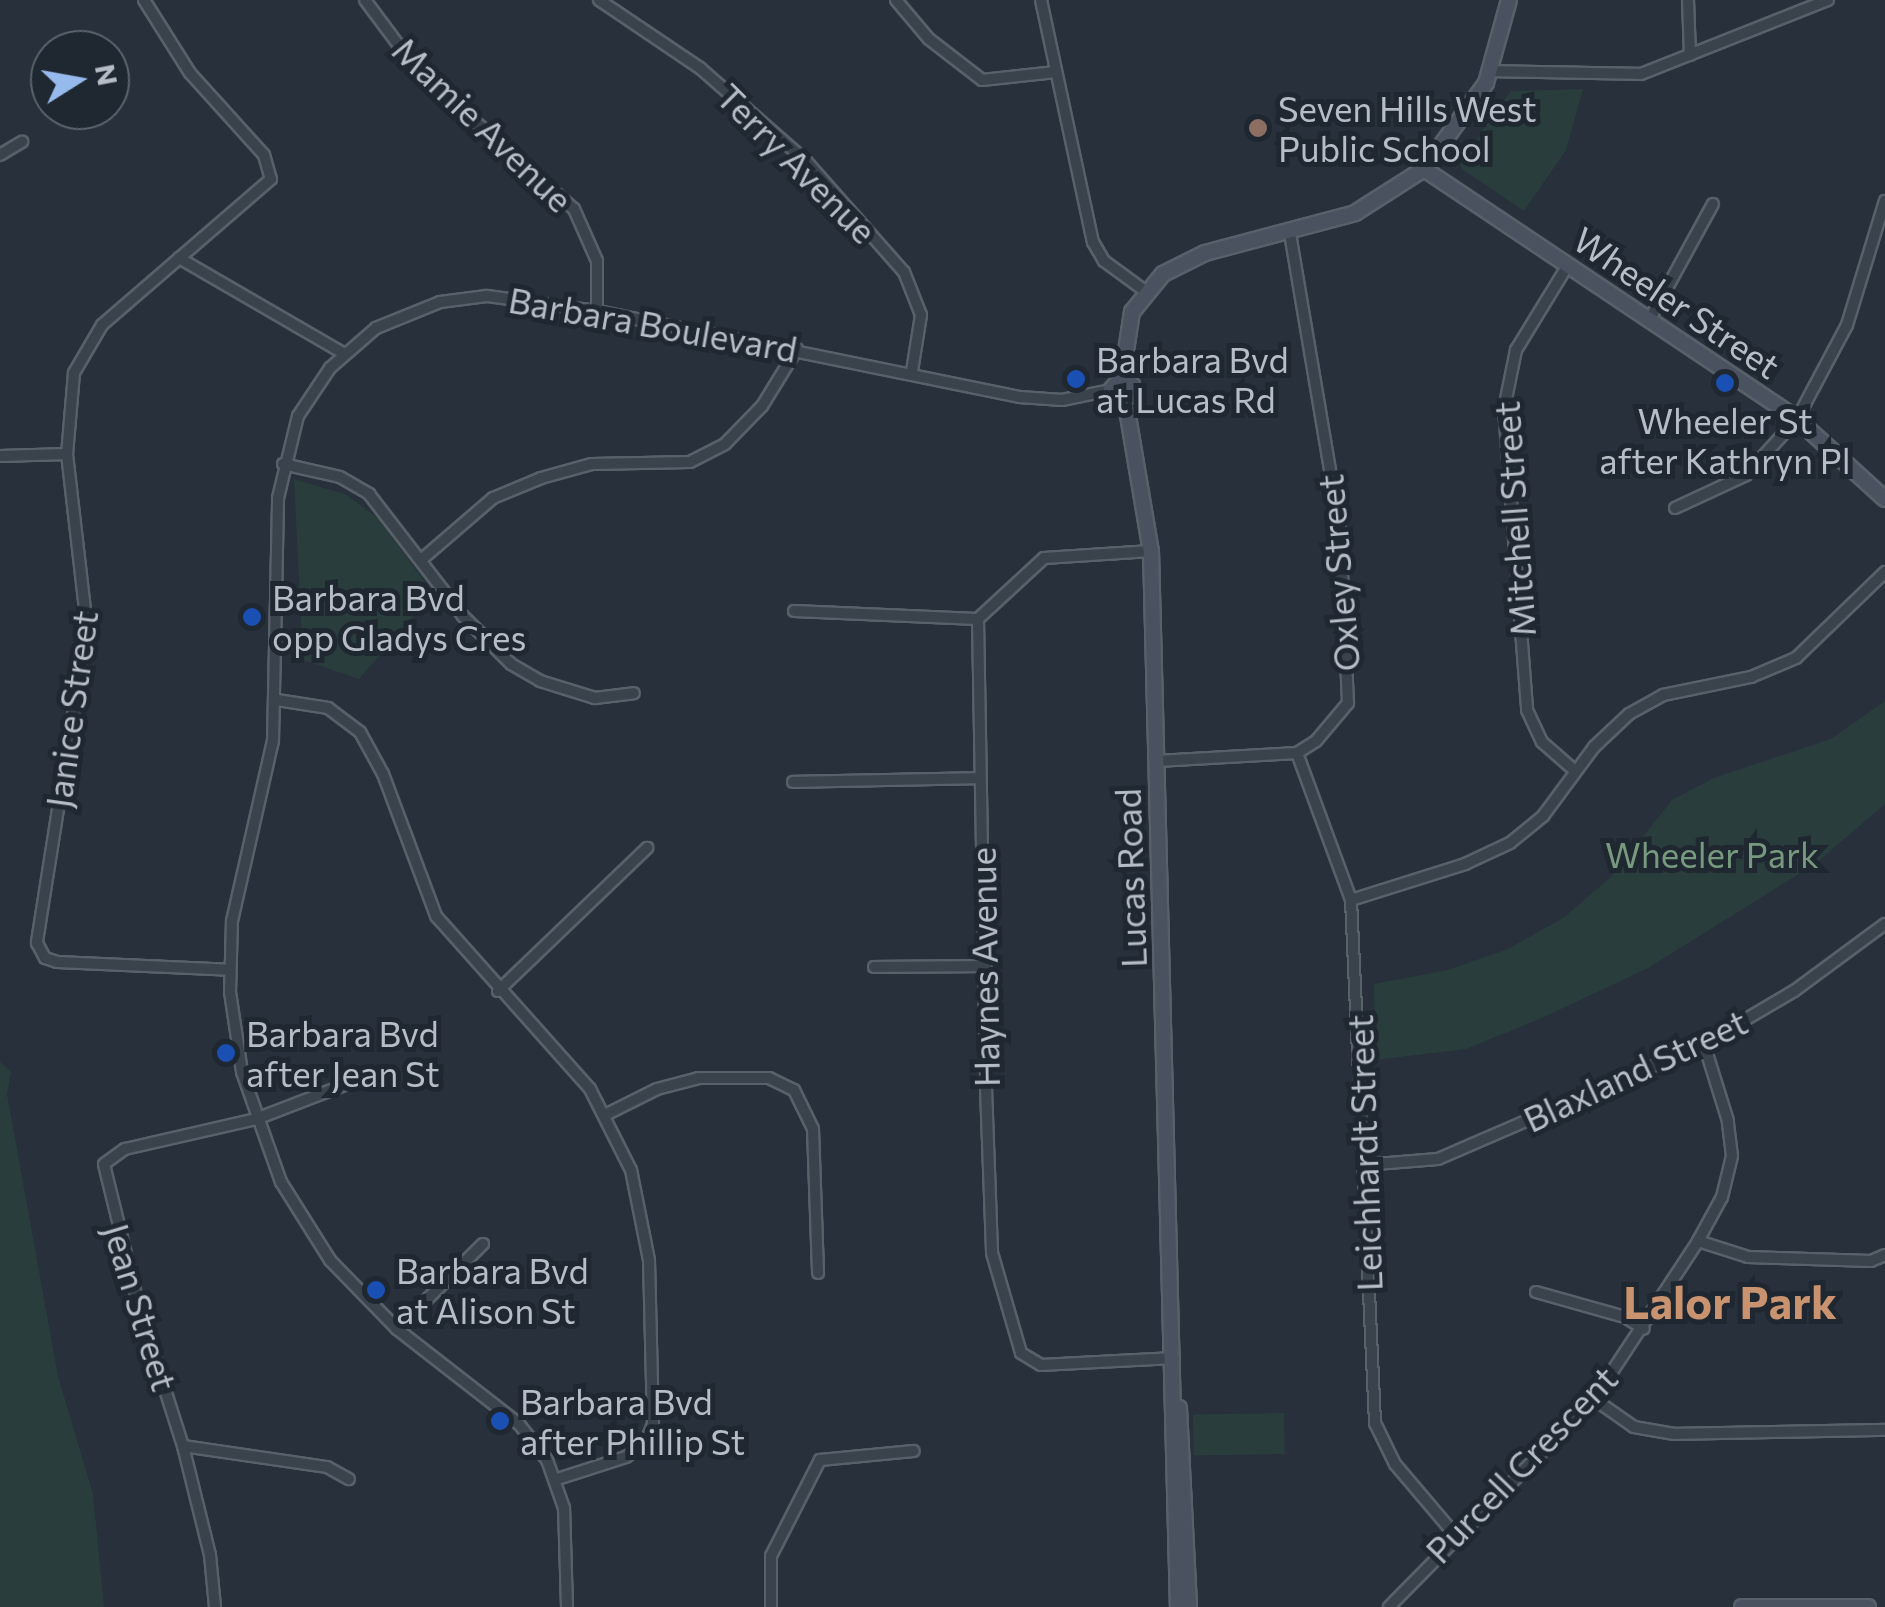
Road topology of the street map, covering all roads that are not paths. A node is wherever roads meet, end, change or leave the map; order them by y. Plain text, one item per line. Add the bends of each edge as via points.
1 (144, 0) edge
2 (364, 0) edge
3 (599, 0) edge
4 (896, 0) edge
5 (1041, 0) edge
6 (1509, 0) edge
7 (1688, 0) edge
8 (1828, 0) edge
9 (1690, 55) junction
10 (1491, 70) junction
11 (1056, 72) junction
12 (22, 142) dead end
13 (0, 155) edge
14 (1424, 169) junction
15 (1885, 201) edge
16 (1712, 204) dead end
17 (1290, 234) junction
18 (179, 258) junction
19 (1568, 265) junction
20 (1145, 291) junction
21 (597, 310) junction
22 (1650, 319) junction
23 (797, 349) junction
24 (344, 354) junction
25 (912, 371) junction
26 (1122, 376) junction
27 (1110, 390) junction
28 (1125, 398) junction
29 (1797, 418) junction
30 (67, 454) junction
31 (0, 456) edge
32 (283, 464) junction
33 (1885, 499) edge
34 (1675, 508) dead end
35 (1151, 551) junction
36 (422, 560) junction
37 (1885, 572) edge
38 (794, 611) dead end
39 (978, 619) junction
40 (634, 693) dead end
41 (277, 700) junction
42 (1297, 753) junction
43 (1156, 760) junction
44 (1576, 771) junction
45 (980, 778) junction
46 (794, 782) dead end
47 (647, 848) dead end
48 (1351, 900) junction
49 (1885, 924) edge
50 (986, 966) junction
51 (874, 967) dead end
52 (230, 970) junction
53 (498, 991) junction
54 (1704, 1044) junction
55 (363, 1078) dead end
56 (607, 1114) junction
57 (256, 1120) junction
58 (1364, 1165) junction
59 (1698, 1241) junction
60 (483, 1244) dead end
61 (1885, 1255) edge
62 (818, 1273) dead end
63 (1536, 1292) dead end
64 (397, 1329) junction
65 (1644, 1329) junction
66 (1174, 1358) junction
67 (1594, 1399) junction
68 (1885, 1430) edge
69 (183, 1446) junction
70 (914, 1451) dead end
71 (350, 1479) dead end
72 (557, 1479) junction
73 (1456, 1536) junction
74 (215, 1607) edge
75 (567, 1607) edge
76 (771, 1607) edge
77 (1178, 1607) edge
78 (1189, 1607) edge
79 (1390, 1607) edge
80 (1742, 1607) edge
81 (1868, 1607) edge

1 - 18 street, Janice Street via 190,73 264,154 271,179
2 - 21 street, Mamie Avenue via 418,71 574,209 597,261
3 - 25 street, Terry Avenue via 700,68 806,161 904,272 921,315
4 - 11 street via 929,38 982,80
5 - 11 street
6 - 10 street
7 - 9 street
8 - 9 street
9 - 10 street via 1641,74
10 - 14 street via 1464,122
11 - 20 street via 1097,252
12 - 13 street
14 - 17 street via 1355,213
14 - 19 street, Wheeler Street
15 - 29 street via 1847,324
16 - 22 street
17 - 20 street via 1205,253
17 - 42 street, Oxley Street via 1340,530 1348,703
18 - 24 street
18 - 30 street, Janice Street via 84,349 70,393
19 - 22 street, Wheeler Street
19 - 44 street, Mitchell Street via 1516,350 1504,409 1527,710 1542,742
20 - 26 street via 1127,325
21 - 23 street, Barbara Boulevard
21 - 24 street, Barbara Boulevard via 511,297 460,298 394,318
22 - 29 street, Wheeler Street
23 - 25 street, Barbara Boulevard
23 - 36 street via 762,406 725,444 690,462 592,464 541,478 493,498
24 - 32 street, Barbara Boulevard via 306,401
25 - 27 street, Barbara Boulevard via 1045,399
26 - 27 street
26 - 28 street, Lucas Road via 1132,386
27 - 28 street
28 - 35 street, Lucas Road
29 - 33 street, Wheeler Street
29 - 34 street via 1740,479
30 - 31 street
30 - 52 street, Janice Street via 88,626 36,943 45,958 57,962
32 - 36 street via 357,484 385,509
32 - 41 street, Barbara Boulevard
35 - 39 street via 1044,558
35 - 43 street, Lucas Road
36 - 40 street via 510,664 595,698
37 - 44 street via 1804,653 1760,674 1653,700 1610,730
38 - 39 street
39 - 45 street, Haynes Avenue
41 - 52 street, Barbara Boulevard via 235,896
41 - 53 street via 328,708 369,744 436,916
42 - 43 street
42 - 48 street, Leichhardt Street
43 - 66 street, Lucas Road
44 - 48 street via 1543,816 1502,848
45 - 46 street
45 - 50 street, Haynes Avenue
47 - 53 street
48 - 58 street, Leichhardt Street
49 - 54 street, Blaxland Street via 1794,991
50 - 51 street
50 - 66 street, Haynes Avenue via 992,1253 1018,1346 1041,1365
52 - 57 street, Barbara Boulevard via 238,1055
53 - 56 street
54 - 58 street, Blaxland Street via 1438,1159
54 - 59 street, Purcell Crescent via 1732,1156 1722,1197
55 - 57 street
56 - 62 street via 657,1089 699,1078 769,1078 794,1090 813,1129
56 - 72 street via 644,1216 654,1424 645,1444 626,1457
57 - 64 street, Barbara Boulevard via 308,1230
57 - 69 street, Jean Street via 125,1149 108,1158 103,1170
58 - 73 street, Leichhardt Street via 1375,1423 1395,1464
59 - 61 street via 1757,1258 1871,1261
59 - 65 street, Purcell Crescent
60 - 64 street
63 - 65 street
64 - 72 street, Barbara Boulevard via 519,1424
65 - 67 street, Purcell Crescent
66 - 77 street, Lucas Road
66 - 78 street, Lucas Road
67 - 68 street via 1634,1427 1674,1434
67 - 73 street, Purcell Crescent
69 - 71 street via 205,1444 327,1467
69 - 74 street, Jean Street via 210,1556
70 - 76 street via 820,1460 771,1556
72 - 75 street, Barbara Boulevard via 566,1522
73 - 79 street, Purcell Crescent
80 - 81 street

